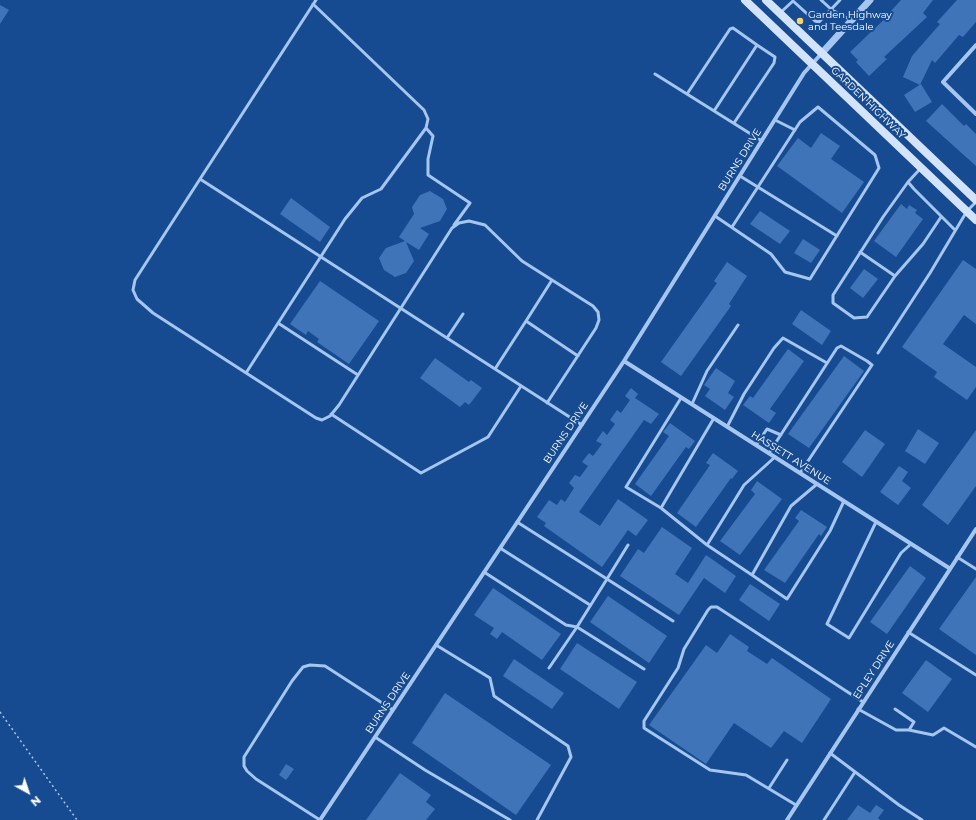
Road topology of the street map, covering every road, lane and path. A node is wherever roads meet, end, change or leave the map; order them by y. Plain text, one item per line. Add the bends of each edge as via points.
1 (316, 0) edge
2 (746, 0) edge
3 (766, 0) edge
4 (794, 0) edge
5 (821, 0) edge
6 (840, 0) edge
7 (870, 0) edge
8 (313, 4) junction
9 (832, 10) junction
10 (780, 13) junction
11 (851, 20) junction
12 (757, 45) junction
13 (976, 45) edge
14 (822, 53) junction
15 (813, 64) junction
16 (655, 74) dead end
17 (687, 94) junction
18 (714, 111) junction
19 (976, 114) edge
20 (775, 120) junction
21 (734, 124) junction
22 (426, 128) junction
23 (795, 130) junction
24 (762, 141) junction
25 (922, 168) junction
26 (740, 176) junction
27 (200, 179) junction
28 (908, 182) junction
29 (758, 187) junction
30 (976, 201) edge
31 (967, 211) junction
32 (715, 216) junction
33 (941, 217) junction
34 (976, 220) edge
35 (732, 227) junction
36 (452, 228) junction
37 (955, 230) junction
38 (837, 236) junction
39 (860, 252) junction
40 (321, 257) junction
41 (895, 276) junction
42 (552, 280) junction
43 (401, 309) junction
44 (463, 314) dead end
45 (526, 321) junction
46 (278, 323) junction
47 (738, 325) dead end
48 (447, 338) junction
49 (878, 353) dead end
50 (578, 356) junction
51 (624, 361) junction
52 (827, 363) junction
53 (495, 369) junction
54 (246, 373) junction
55 (358, 375) junction
56 (521, 386) junction
57 (681, 398) junction
58 (547, 403) junction
59 (692, 404) junction
60 (332, 414) junction
61 (714, 418) junction
62 (582, 425) junction
63 (727, 427) junction
64 (781, 435) junction
65 (756, 445) junction
66 (769, 453) junction
67 (775, 457) junction
68 (800, 473) junction
69 (817, 484) junction
70 (844, 501) junction
71 (661, 508) junction
72 (517, 522) junction
73 (876, 522) junction
74 (976, 529) edge
75 (911, 544) junction
76 (628, 545) dead end
77 (707, 545) junction
78 (500, 548) junction
79 (957, 557) junction
80 (949, 568) junction
81 (976, 569) edge
82 (484, 572) junction
83 (752, 575) junction
84 (607, 579) junction
85 (590, 605) junction
86 (673, 621) dead end
87 (577, 627) junction
88 (908, 632) junction
89 (436, 645) junction
90 (549, 668) dead end
91 (644, 669) dead end
92 (976, 675) edge
93 (863, 702) junction
94 (858, 709) junction
95 (895, 709) dead end
96 (393, 710) junction
97 (0, 712) edge
98 (909, 730) junction
99 (375, 737) junction
100 (976, 747) edge
101 (830, 753) junction
102 (787, 760) dead end
103 (855, 772) junction
104 (769, 788) junction
105 (796, 805) junction
106 (76, 820) edge
107 (320, 820) edge
108 (510, 820) edge
109 (536, 820) edge
110 (786, 820) edge
111 (824, 820) edge
112 (922, 820) edge

1 - 8 lane
2 - 15 main road, GARDEN HIGHWAY
3 - 10 main road, GARDEN HIGHWAY
4 - 9 lane via 815,21 822,21
4 - 10 lane
5 - 9 lane
6 - 9 lane
7 - 11 street
8 - 22 lane via 424,110 428,118
8 - 27 lane
9 - 11 lane
10 - 14 main road, GARDEN HIGHWAY
11 - 14 street
12 - 17 lane via 730,28
12 - 18 lane
12 - 21 lane via 775,58 774,63
13 - 19 street via 943,82
14 - 15 street, BURNS DRIVE
14 - 30 main road, GARDEN HIGHWAY
15 - 20 street, BURNS DRIVE via 804,73
15 - 25 main road, GARDEN HIGHWAY
16 - 17 lane
17 - 18 lane
18 - 21 lane
20 - 23 lane
20 - 24 street, BURNS DRIVE
21 - 24 lane
22 - 36 lane via 433,136 428,158 428,175 470,203
22 - 40 lane via 381,189 362,198
23 - 29 lane
23 - 38 lane via 800,122 818,107 875,155 880,168
24 - 26 street, BURNS DRIVE
25 - 28 lane
25 - 31 main road, GARDEN HIGHWAY
26 - 29 lane
26 - 32 street, BURNS DRIVE
27 - 40 lane
27 - 54 lane via 135,280 133,290 137,299 153,313
28 - 33 lane
28 - 39 lane
29 - 35 lane
29 - 38 lane
30 - 31 lane
31 - 34 main road, GARDEN HIGHWAY
31 - 37 lane
32 - 35 lane
32 - 51 street, BURNS DRIVE
33 - 37 lane
33 - 41 lane via 923,244
35 - 38 lane via 771,254 785,272 810,279
36 - 42 lane via 469,220 486,225 522,261
36 - 43 lane
37 - 49 lane
39 - 41 lane
39 - 41 lane via 833,296 833,303 842,311 854,318 867,317
40 - 43 lane
40 - 46 lane
42 - 45 lane
42 - 50 lane via 598,312 596,328
43 - 48 lane
43 - 55 lane
44 - 48 lane
45 - 50 lane
45 - 53 lane
46 - 54 lane
46 - 55 lane
47 - 59 lane via 707,371
48 - 53 lane
50 - 58 lane
51 - 57 street, HASSETT AVENUE
51 - 62 street, BURNS DRIVE
52 - 63 lane via 783,338 744,394
52 - 64 lane
52 - 68 lane via 842,346 872,365
53 - 56 lane
54 - 60 lane via 316,418 322,420
55 - 60 lane
56 - 58 lane
56 - 60 lane via 488,436 421,473
57 - 59 street, HASSETT AVENUE
57 - 71 lane via 626,487
58 - 62 lane
59 - 61 street, HASSETT AVENUE
61 - 63 street, HASSETT AVENUE
61 - 71 lane
62 - 72 street, BURNS DRIVE
63 - 65 street, HASSETT AVENUE
64 - 65 lane via 767,429
64 - 66 lane
65 - 66 street, HASSETT AVENUE
66 - 67 street, HASSETT AVENUE
67 - 68 street, HASSETT AVENUE
67 - 77 lane via 744,485
68 - 69 street, HASSETT AVENUE
69 - 70 street, HASSETT AVENUE
69 - 83 lane via 791,506
70 - 73 street, HASSETT AVENUE
70 - 83 lane via 830,531 787,600
71 - 77 lane
72 - 78 street, BURNS DRIVE
72 - 84 lane
73 - 75 street, HASSETT AVENUE
73 - 75 lane via 827,624 849,638 901,553
74 - 79 street, EPLEY DRIVE
75 - 80 street, HASSETT AVENUE
76 - 84 lane
77 - 83 lane
78 - 82 street, BURNS DRIVE
78 - 85 lane
79 - 80 street, EPLEY DRIVE
79 - 81 lane
80 - 88 street, EPLEY DRIVE
82 - 87 lane via 566,625
82 - 89 street, BURNS DRIVE
84 - 85 lane
84 - 86 lane
85 - 87 lane
87 - 90 lane
87 - 91 lane
88 - 92 lane
88 - 93 street, EPLEY DRIVE
89 - 96 street, BURNS DRIVE
89 - 109 lane via 490,678 494,696 568,746 572,758
93 - 94 street, EPLEY DRIVE
93 - 104 lane via 717,607 711,607 684,649 678,668 644,721 644,728 710,770 746,775
94 - 98 lane via 896,730
94 - 101 street, EPLEY DRIVE
95 - 98 lane via 914,722
96 - 99 street, BURNS DRIVE
96 - 107 lane via 325,666 310,664 303,667 292,681 244,757 244,766 256,779
97 - 106 path
98 - 100 lane via 934,735 944,728
99 - 107 street, BURNS DRIVE
99 - 108 lane
101 - 103 lane
101 - 105 street, EPLEY DRIVE
102 - 104 lane
103 - 111 lane
103 - 112 lane
104 - 105 lane
105 - 110 street, EPLEY DRIVE

